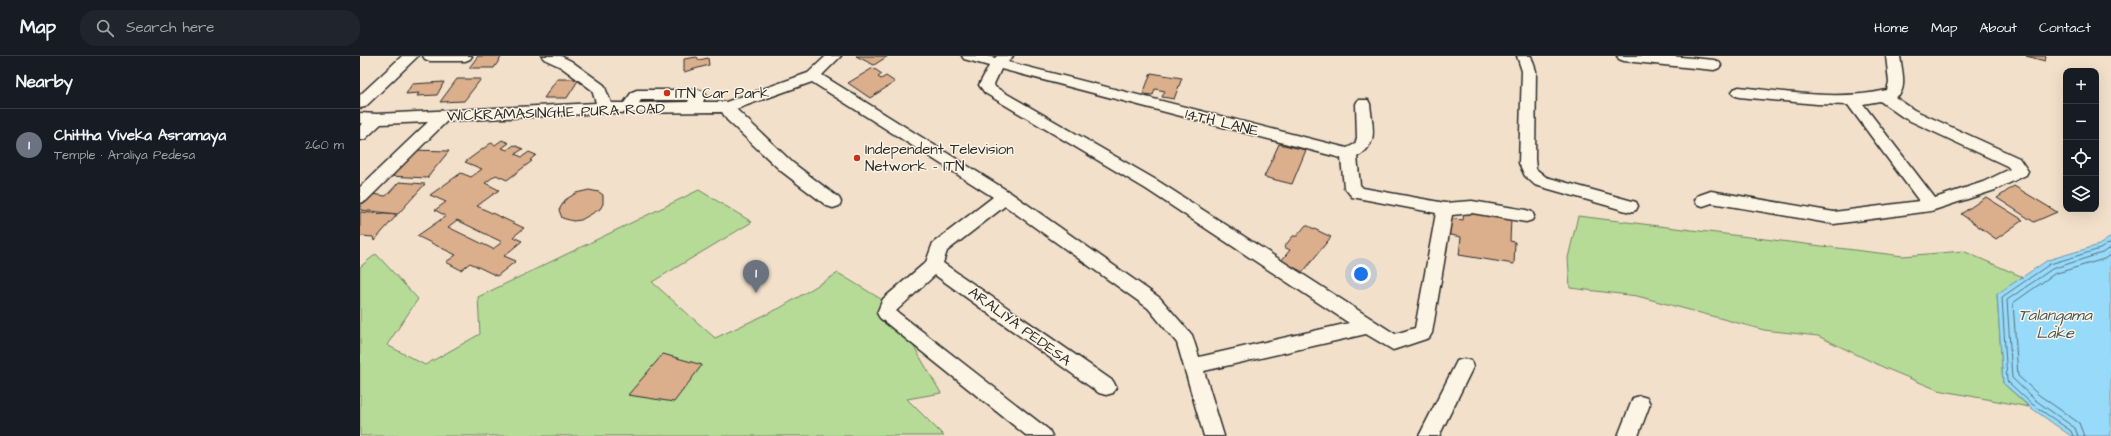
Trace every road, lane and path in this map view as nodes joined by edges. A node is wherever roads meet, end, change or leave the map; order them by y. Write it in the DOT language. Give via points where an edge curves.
graph roads {
  1 [pos="411,56"];
  2 [pos="430,56"];
  3 [pos="465,56"];
  4 [pos="549,56"];
  5 [pos="834,56"];
  6 [pos="969,56"];
  7 [pos="1624,56"];
  8 [pos="1893,56"];
  9 [pos="1001,60"];
  10 [pos="1527,63"];
  11 [pos="1714,65"];
  12 [pos="813,76"];
  13 [pos="1739,92"];
  14 [pos="1883,96"];
  15 [pos="1853,101"];
  16 [pos="360,103"];
  17 [pos="1363,104"];
  18 [pos="727,107"];
  19 [pos="605,108"];
  20 [pos="443,116"];
  21 [pos="360,118"];
  22 [pos="377,119"];
  23 [pos="360,135"];
  24 [pos="1349,154"];
  25 [pos="360,196"];
  26 [pos="1005,197"];
  27 [pos="1703,200"];
  28 [pos="833,202"];
  29 [pos="1931,205"];
  30 [pos="1630,206"];
  31 [pos="1445,209"];
  32 [pos="1526,216"];
  33 [pos="934,265"];
  34 [pos="1369,326"];
  35 [pos="1193,366"];
  36 [pos="1464,367"];
  37 [pos="1106,387"];
  38 [pos="1640,404"];
  39 [pos="1042,436"];
  40 [pos="1214,436"];
  41 [pos="1429,436"];
  42 [pos="1628,436"];
  1 -- 16 [label="street"];
  2 -- 3 [label="street"];
  4 -- 19 [label="street" via="566,64 599,88"];
  5 -- 12 [label="street, WICKRAMASINGHE PURA ROAD"];
  6 -- 9 [label="street, 14TH LANE"];
  7 -- 11 [label="street"];
  8 -- 14 [label="street" via="1896,82 1893,93"];
  9 -- 24 [label="street, 14TH LANE"];
  9 -- 34 [label="street" via="986,85 990,90 1152,185"];
  10 -- 30 [label="street" via="1527,168 1531,176"];
  12 -- 18 [label="street, WICKRAMASINGHE PURA ROAD"];
  12 -- 26 [label="street"];
  13 -- 15 [label="street"];
  14 -- 15 [label="street"];
  14 -- 29 [label="street" via="1909,114 2013,162 2020,171 1989,186"];
  15 -- 29 [label="street"];
  17 -- 24 [label="street" via="1365,138 1362,147"];
  18 -- 19 [label="street, WICKRAMASINGHE PURA ROAD"];
  18 -- 28 [label="street" via="732,116 787,167"];
  19 -- 20 [label="street, WICKRAMASINGHE PURA ROAD"];
  20 -- 22 [label="street, WICKRAMASINGHE PURA ROAD"];
  20 -- 25 [label="street"];
  21 -- 22 [label="street, WICKRAMASINGHE PURA ROAD"];
  22 -- 23 [label="street"];
  24 -- 31 [label="street" via="1352,187 1358,193"];
  26 -- 33 [label="street" via="939,248"];
  26 -- 35 [label="street" via="1154,303 1185,340"];
  27 -- 29 [label="street" via="1711,197 1834,218"];
  31 -- 32 [label="street" via="1472,207"];
  31 -- 34 [label="street" via="1423,333 1393,342"];
  33 -- 37 [label="street, ARALIYA PEDESA"];
  33 -- 39 [label="street" via="889,304 886,313"];
  34 -- 35 [label="street"];
  35 -- 40 [label="street"];
  36 -- 41 [label="street"];
  38 -- 42 [label="street"];
}
